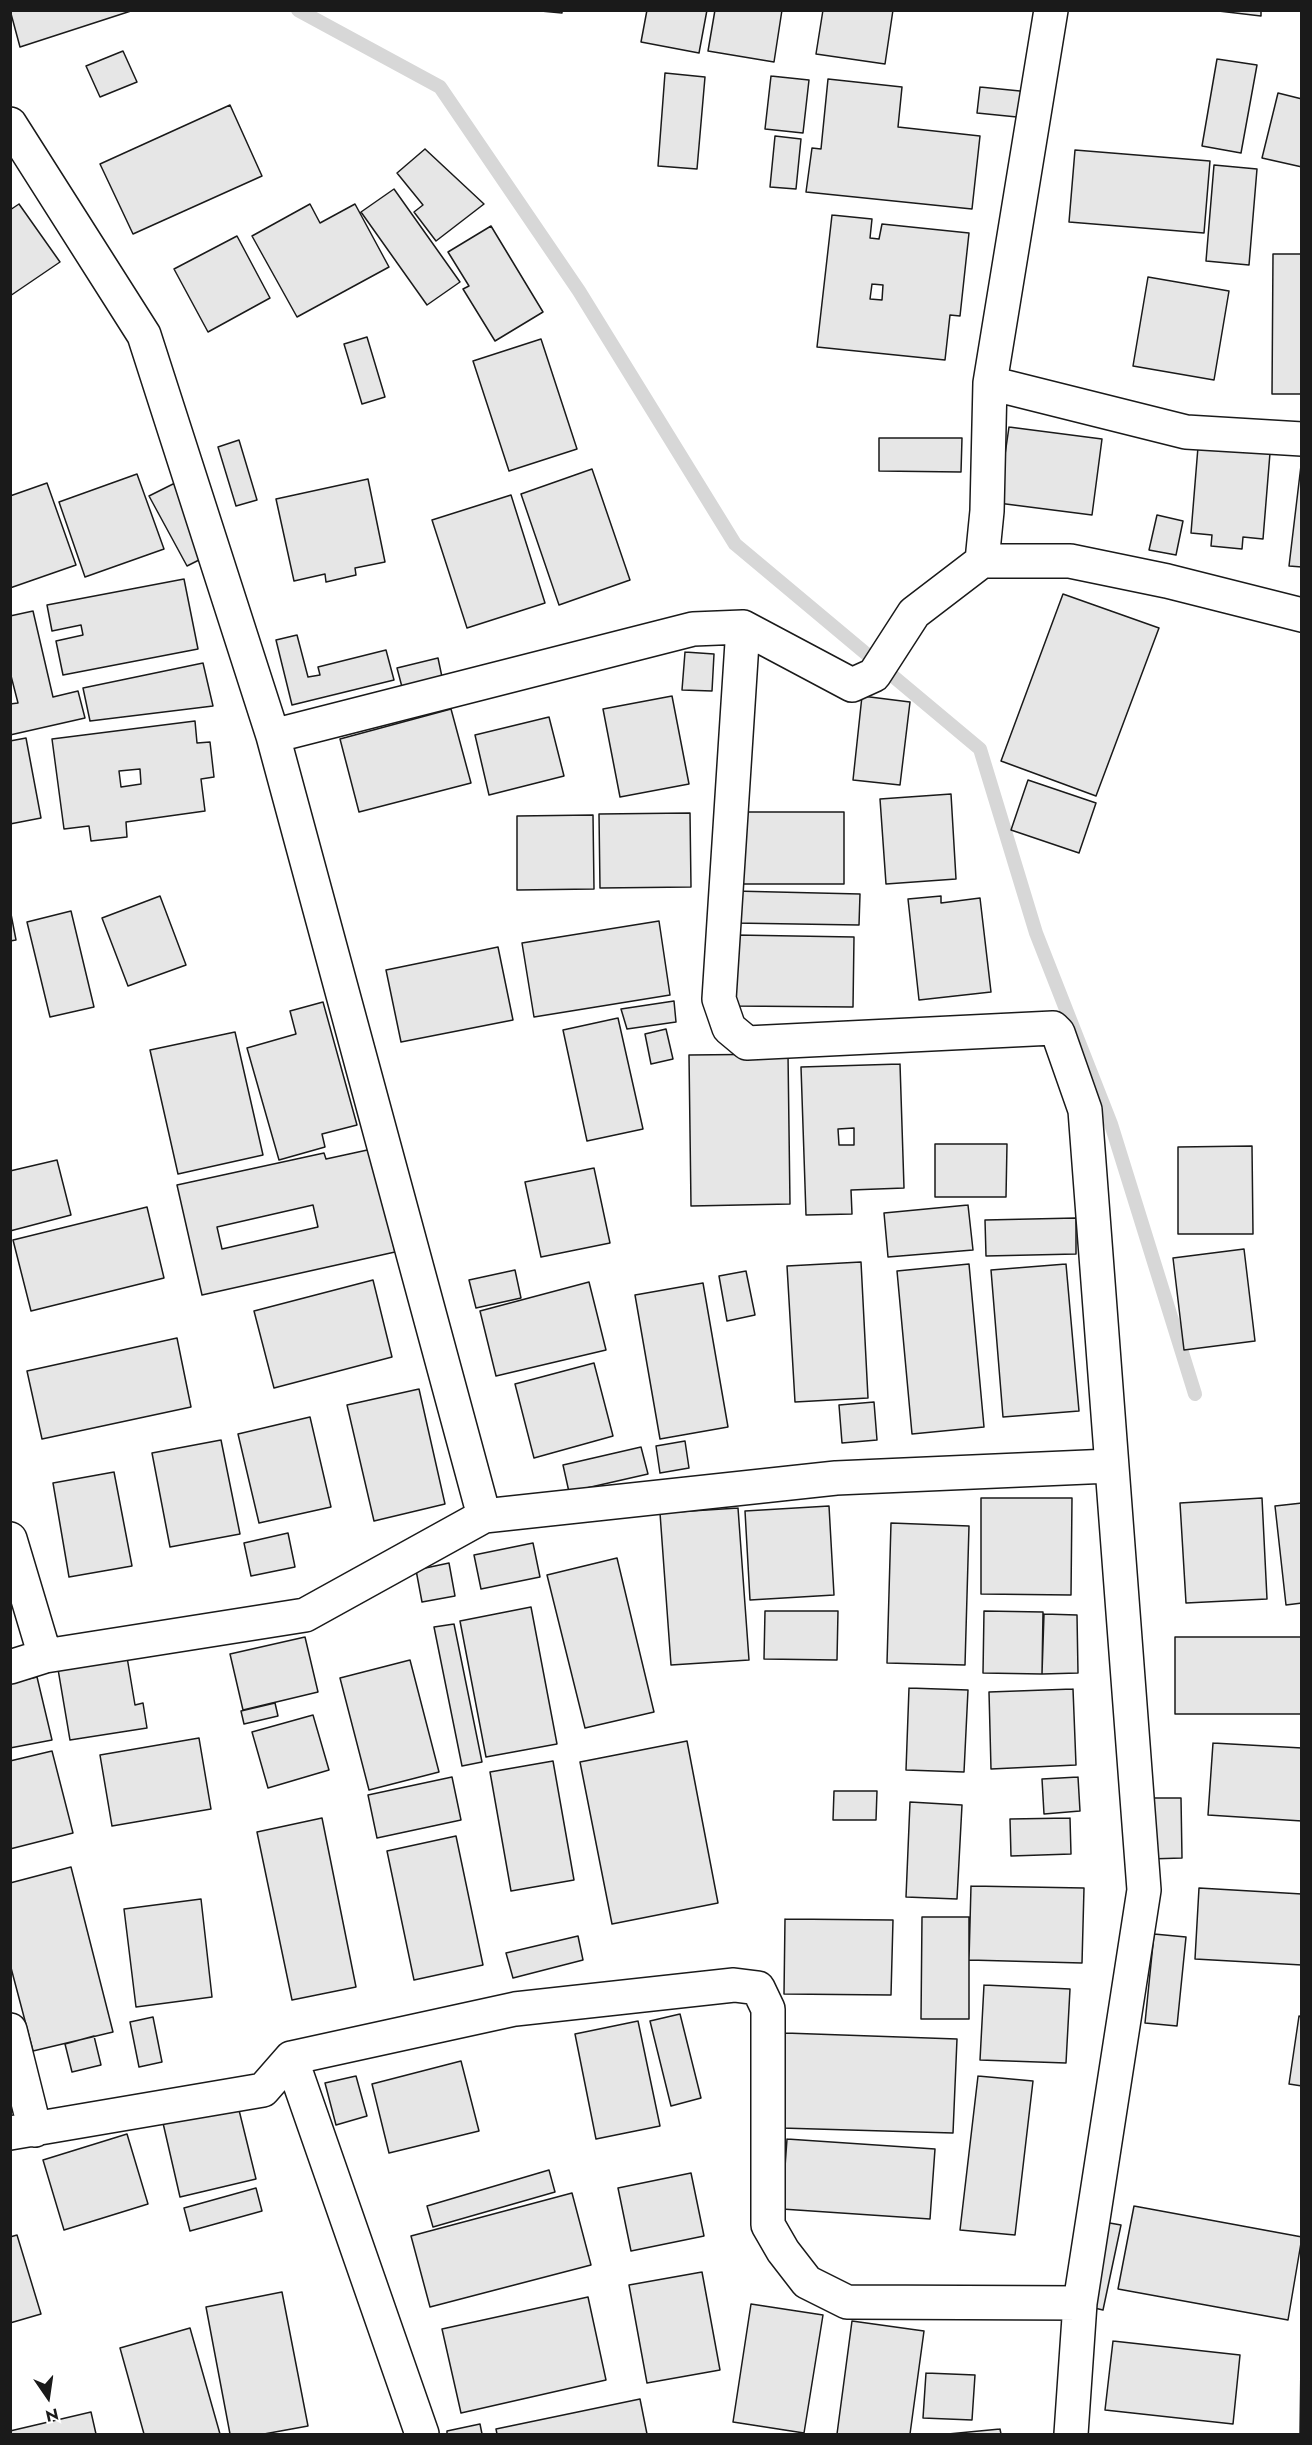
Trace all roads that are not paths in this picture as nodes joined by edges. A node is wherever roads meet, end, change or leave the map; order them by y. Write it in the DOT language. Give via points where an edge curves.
graph roads {
  1 [pos="1051,10"];
  2 [pos="10,124"];
  3 [pos="990,383"];
  4 [pos="1302,439"];
  5 [pos="982,561"];
  6 [pos="1302,615"];
  7 [pos="743,627"];
  8 [pos="273,736"];
  9 [pos="1110,1466"];
  10 [pos="484,1516"];
  11 [pos="10,1539"];
  12 [pos="45,1656"];
  13 [pos="10,1667"];
  14 [pos="10,2030"];
  15 [pos="291,2058"];
  16 [pos="22,2131"];
  17 [pos="1080,2303"];
  18 [pos="422,2434"];
  19 [pos="1071,2434"];
  1 -- 3 [label="street"];
  2 -- 8 [label="street" via="144,335"];
  3 -- 4 [label="street" via="1186,432"];
  3 -- 5 [label="street"];
  5 -- 6 [label="street" via="1070,561"];
  5 -- 7 [label="street" via="914,613 874,675 852,685"];
  7 -- 8 [label="street" via="693,629"];
  7 -- 9 [label="street" via="719,999 729,1028 747,1042 1053,1028 1085,1110"];
  8 -- 10 [label="street"];
  9 -- 10 [label="street" via="837,1478"];
  9 -- 17 [label="street" via="1144,1890"];
  10 -- 12 [label="street" via="306,1615"];
  11 -- 12 [label="street"];
  12 -- 13 [label="street"];
  14 -- 16 [label="street"];
  15 -- 16 [label="street" via="263,2090"];
  15 -- 17 [label="street" via="515,2009 734,1985 758,1988 768,2010 768,2225 807,2282 847,2302"];
  15 -- 18 [label="street"];
  17 -- 19 [label="street"];
}
